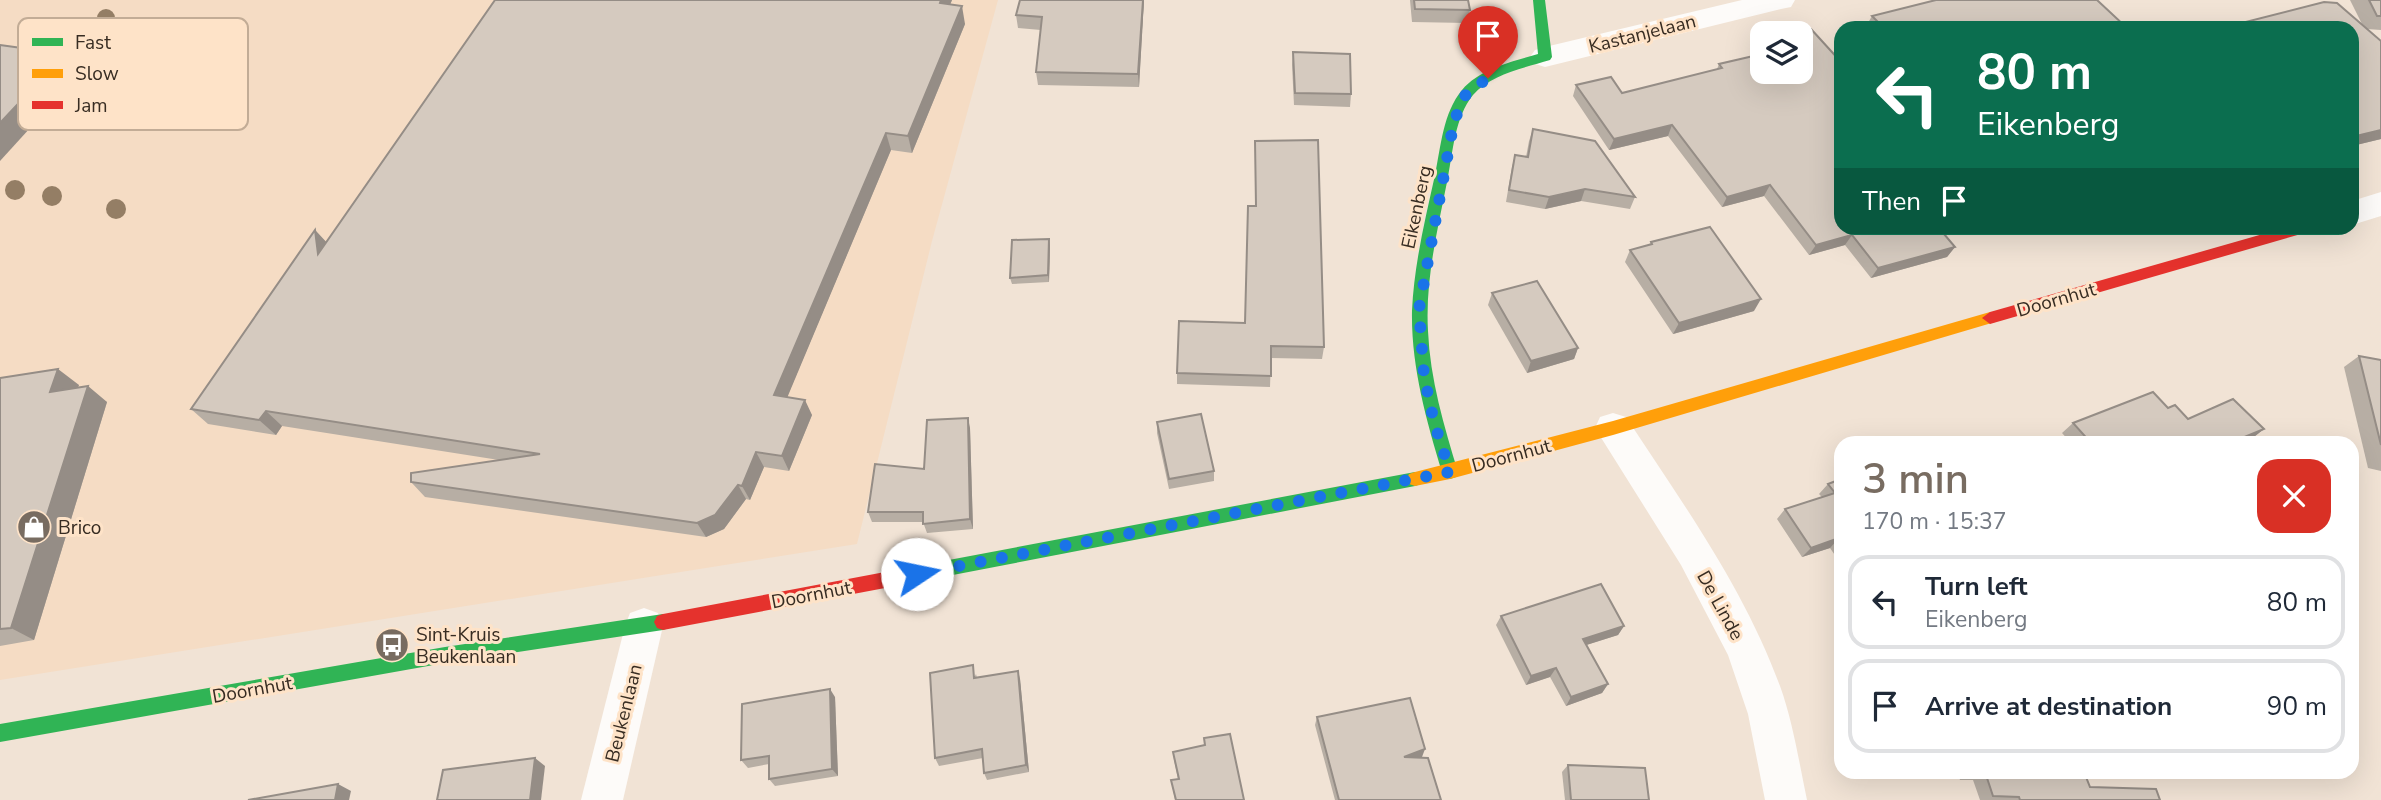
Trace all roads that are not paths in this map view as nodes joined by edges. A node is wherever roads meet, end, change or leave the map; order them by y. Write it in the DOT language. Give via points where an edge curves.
graph roads {
  1 [pos="1539,0"];
  2 [pos="1781,0"];
  3 [pos="1545,57"];
  4 [pos="2381,204"];
  5 [pos="2359,211"];
  6 [pos="2277,235"];
  7 [pos="1613,428"];
  8 [pos="1450,472"];
  9 [pos="644,626"];
  10 [pos="0,733"];
  11 [pos="602,800"];
  12 [pos="1786,800"];
  1 -- 3 [label="street"];
  2 -- 3 [label="street, Kastanjelaan"];
  3 -- 8 [label="street, Eikenberg" via="1488,78 1466,94 1454,121 1419,309 1424,376"];
  4 -- 5 [label="street"];
  6 -- 7 [label="street, Doornhut"];
  7 -- 8 [label="street, Doornhut"];
  7 -- 12 [label="street, De Linde" via="1693,554 1747,653 1761,688"];
  8 -- 9 [label="street, Doornhut"];
  9 -- 10 [label="street, Doornhut" via="446,655"];
  9 -- 11 [label="street, Beukenlaan"];
}
